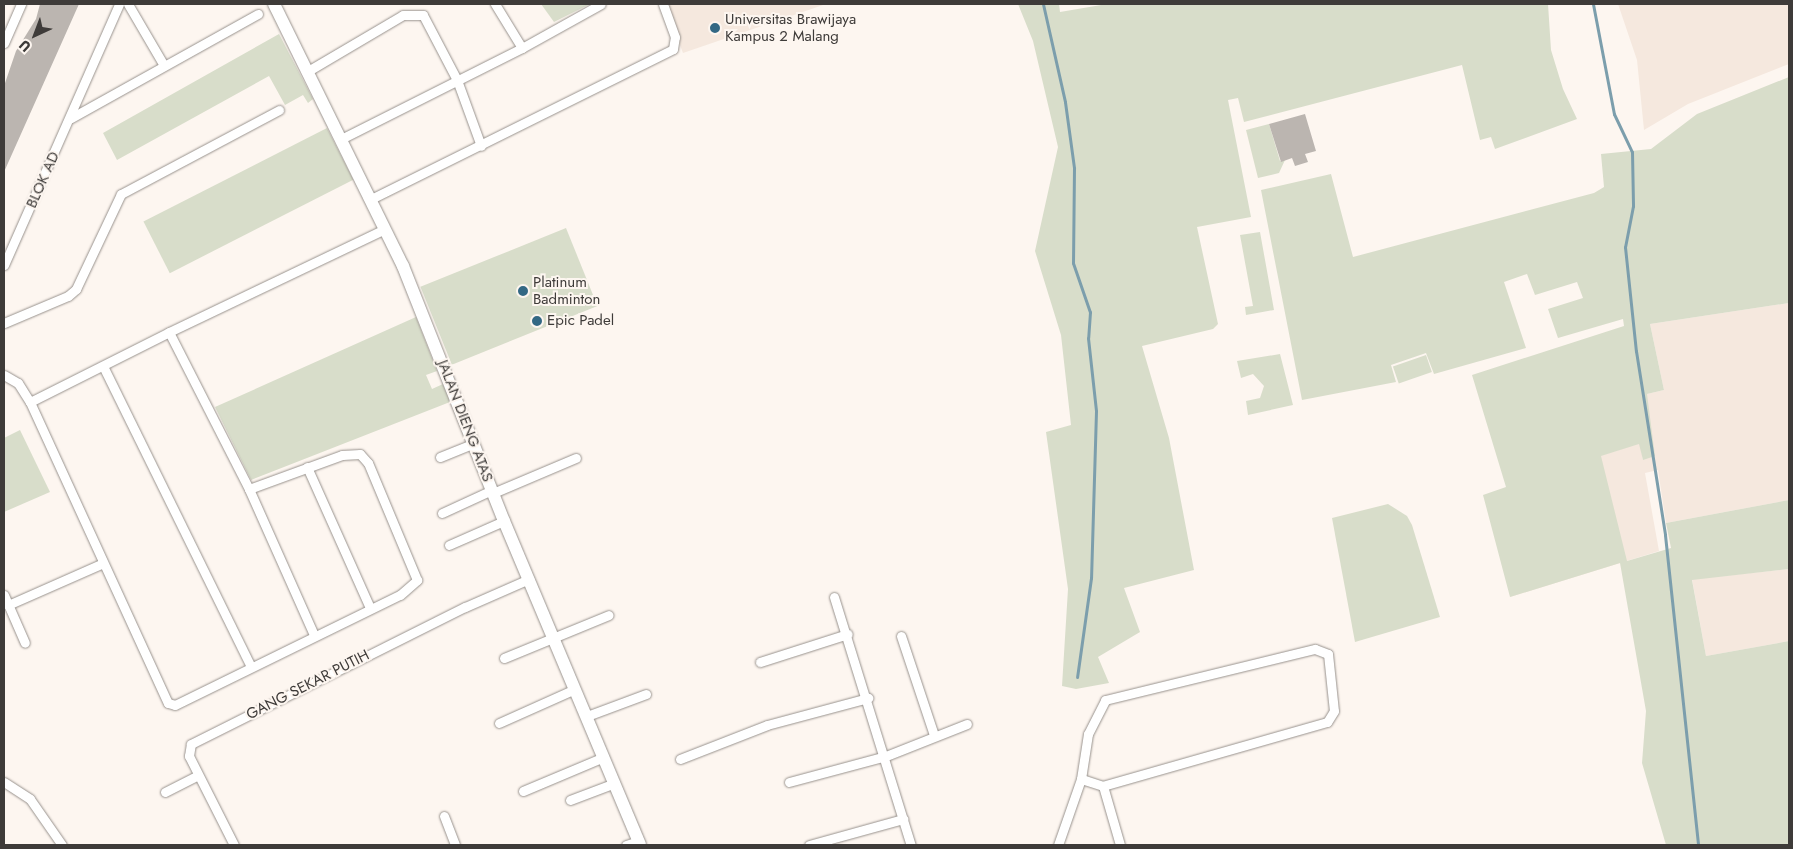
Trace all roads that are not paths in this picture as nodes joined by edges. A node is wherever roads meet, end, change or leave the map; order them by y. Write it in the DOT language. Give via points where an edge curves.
graph roads {
  1 [pos="20,4"];
  2 [pos="119,4"];
  3 [pos="128,4"];
  4 [pos="274,4"];
  5 [pos="496,4"];
  6 [pos="601,4"];
  7 [pos="663,4"];
  8 [pos="258,14"];
  9 [pos="4,43"];
  10 [pos="522,48"];
  11 [pos="163,64"];
  12 [pos="308,71"];
  13 [pos="457,80"];
  14 [pos="279,110"];
  15 [pos="71,118"];
  16 [pos="341,140"];
  17 [pos="481,146"];
  18 [pos="371,199"];
  19 [pos="385,229"];
  20 [pos="4,265"];
  21 [pos="4,323"];
  22 [pos="169,332"];
  23 [pos="103,366"];
  24 [pos="4,375"];
  25 [pos="30,402"];
  26 [pos="473,444"];
  27 [pos="440,458"];
  28 [pos="576,458"];
  29 [pos="308,468"];
  30 [pos="248,489"];
  31 [pos="492,492"];
  32 [pos="442,513"];
  33 [pos="504,522"];
  34 [pos="449,545"];
  35 [pos="101,564"];
  36 [pos="529,579"];
  37 [pos="4,595"];
  38 [pos="834,597"];
  39 [pos="8,605"];
  40 [pos="370,608"];
  41 [pos="609,615"];
  42 [pos="848,634"];
  43 [pos="314,636"];
  44 [pos="901,636"];
  45 [pos="554,639"];
  46 [pos="24,642"];
  47 [pos="504,658"];
  48 [pos="760,662"];
  49 [pos="251,667"];
  50 [pos="575,689"];
  51 [pos="646,694"];
  52 [pos="868,698"];
  53 [pos="587,716"];
  54 [pos="499,723"];
  55 [pos="967,724"];
  56 [pos="934,735"];
  57 [pos="886,756"];
  58 [pos="604,757"];
  59 [pos="680,759"];
  60 [pos="198,775"];
  61 [pos="1081,779"];
  62 [pos="4,782"];
  63 [pos="789,782"];
  64 [pos="615,783"];
  65 [pos="1103,786"];
  66 [pos="523,791"];
  67 [pos="165,792"];
  68 [pos="570,800"];
  69 [pos="444,816"];
  70 [pos="903,819"];
  71 [pos="639,843"];
  72 [pos="62,845"];
  73 [pos="234,845"];
  74 [pos="455,845"];
  75 [pos="626,845"];
  76 [pos="809,845"];
  77 [pos="911,845"];
  78 [pos="1058,845"];
  79 [pos="1120,845"];
  1 -- 9 [label="street"];
  2 -- 15 [label="street, BLOK AD"];
  3 -- 11 [label="street"];
  4 -- 12 [label="street, JALAN DIENG ATAS"];
  5 -- 10 [label="street"];
  6 -- 10 [label="street"];
  7 -- 17 [label="street" via="675,37 673,49"];
  8 -- 11 [label="street"];
  10 -- 13 [label="street"];
  11 -- 15 [label="street"];
  12 -- 13 [label="street" via="403,15 416,13 428,19"];
  12 -- 16 [label="street, JALAN DIENG ATAS"];
  13 -- 16 [label="street"];
  13 -- 17 [label="street"];
  14 -- 21 [label="street" via="121,194 76,289 68,296"];
  15 -- 20 [label="street, BLOK AD"];
  16 -- 18 [label="street, JALAN DIENG ATAS"];
  17 -- 18 [label="street"];
  18 -- 19 [label="street, JALAN DIENG ATAS"];
  19 -- 22 [label="street"];
  19 -- 26 [label="street, JALAN DIENG ATAS"];
  22 -- 23 [label="street"];
  22 -- 30 [label="street"];
  23 -- 25 [label="street"];
  23 -- 49 [label="street"];
  24 -- 25 [label="street" via="18,383"];
  25 -- 35 [label="street"];
  26 -- 27 [label="street"];
  26 -- 31 [label="street, JALAN DIENG ATAS"];
  28 -- 31 [label="street"];
  29 -- 30 [label="street"];
  29 -- 40 [label="street"];
  29 -- 40 [label="street" via="356,452 368,463 417,576 412,588"];
  30 -- 43 [label="street"];
  31 -- 32 [label="street"];
  31 -- 33 [label="street, JALAN DIENG ATAS"];
  33 -- 34 [label="street"];
  33 -- 36 [label="street, JALAN DIENG ATAS"];
  35 -- 39 [label="street"];
  35 -- 49 [label="street" via="168,703 175,705"];
  36 -- 45 [label="street, JALAN DIENG ATAS"];
  36 -- 60 [label="street, GANG SEKAR PUTIH" via="465,606 193,742 188,751"];
  37 -- 39 [label="street"];
  38 -- 42 [label="street"];
  39 -- 46 [label="street"];
  40 -- 43 [label="street"];
  41 -- 45 [label="street"];
  42 -- 48 [label="street"];
  42 -- 52 [label="street"];
  43 -- 49 [label="street"];
  44 -- 56 [label="street"];
  45 -- 47 [label="street"];
  45 -- 50 [label="street, JALAN DIENG ATAS"];
  50 -- 53 [label="street, JALAN DIENG ATAS"];
  50 -- 54 [label="street"];
  51 -- 53 [label="street"];
  52 -- 57 [label="street"];
  52 -- 59 [label="street" via="767,724"];
  53 -- 58 [label="street, JALAN DIENG ATAS"];
  55 -- 56 [label="street"];
  56 -- 57 [label="street"];
  57 -- 63 [label="street"];
  57 -- 70 [label="street"];
  58 -- 64 [label="street, JALAN DIENG ATAS"];
  58 -- 66 [label="street"];
  60 -- 67 [label="street"];
  60 -- 73 [label="street, GANG SEKAR PUTIH"];
  61 -- 65 [label="street"];
  61 -- 65 [label="street" via="1094,715 1112,695 1315,649 1328,654 1334,711 1330,720"];
  61 -- 78 [label="street"];
  62 -- 72 [label="street" via="40,811"];
  64 -- 68 [label="street"];
  64 -- 71 [label="street, JALAN DIENG ATAS"];
  65 -- 79 [label="street"];
  69 -- 74 [label="street"];
  70 -- 76 [label="street"];
  70 -- 77 [label="street"];
  71 -- 75 [label="street"];
}
